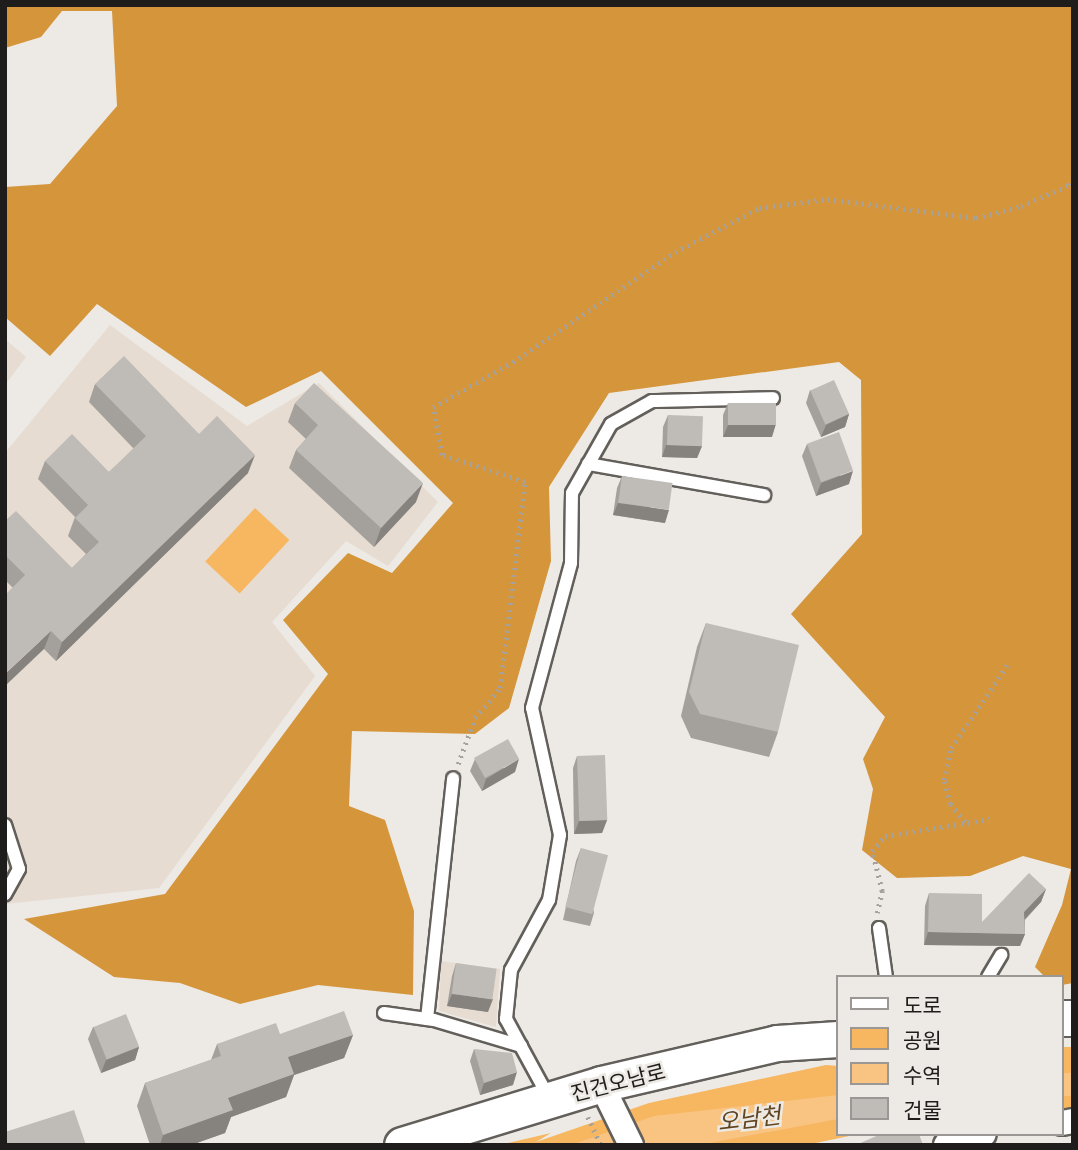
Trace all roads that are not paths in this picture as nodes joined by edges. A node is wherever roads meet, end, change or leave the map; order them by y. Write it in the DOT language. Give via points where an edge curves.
graph roads {
  1 [pos="773,398"];
  2 [pos="588,464"];
  3 [pos="764,495"];
  4 [pos="453,778"];
  5 [pos="5,825"];
  6 [pos="5,894"];
  7 [pos="879,928"];
  8 [pos="1000,956"];
  9 [pos="886,975"];
  10 [pos="989,975"];
  11 [pos="384,1013"];
  12 [pos="427,1019"];
  13 [pos="836,1039"];
  14 [pos="521,1046"];
  15 [pos="608,1097"];
  16 [pos="550,1100"];
  17 [pos="970,1136"];
  18 [pos="402,1145"];
  19 [pos="631,1145"];
  20 [pos="946,1145"];
  1 -- 2 [label="lane" via="652,401 611,424"];
  2 -- 3 [label="lane"];
  2 -- 14 [label="lane" via="572,493 571,563 532,708 560,835 549,900 511,970 506,1019"];
  4 -- 12 [label="lane"];
  5 -- 6 [label="lane" via="19,869"];
  7 -- 9 [label="lane"];
  8 -- 10 [label="lane"];
  11 -- 12 [label="lane"];
  12 -- 14 [label="lane"];
  13 -- 15 [label="main road, 진건오남로" via="777,1043"];
  14 -- 16 [label="lane"];
  15 -- 16 [label="main road, 진건오남로"];
  15 -- 19 [label="street"];
  16 -- 18 [label="main road, 진건오남로"];
  17 -- 20 [label="street" via="950,1139"];
}
